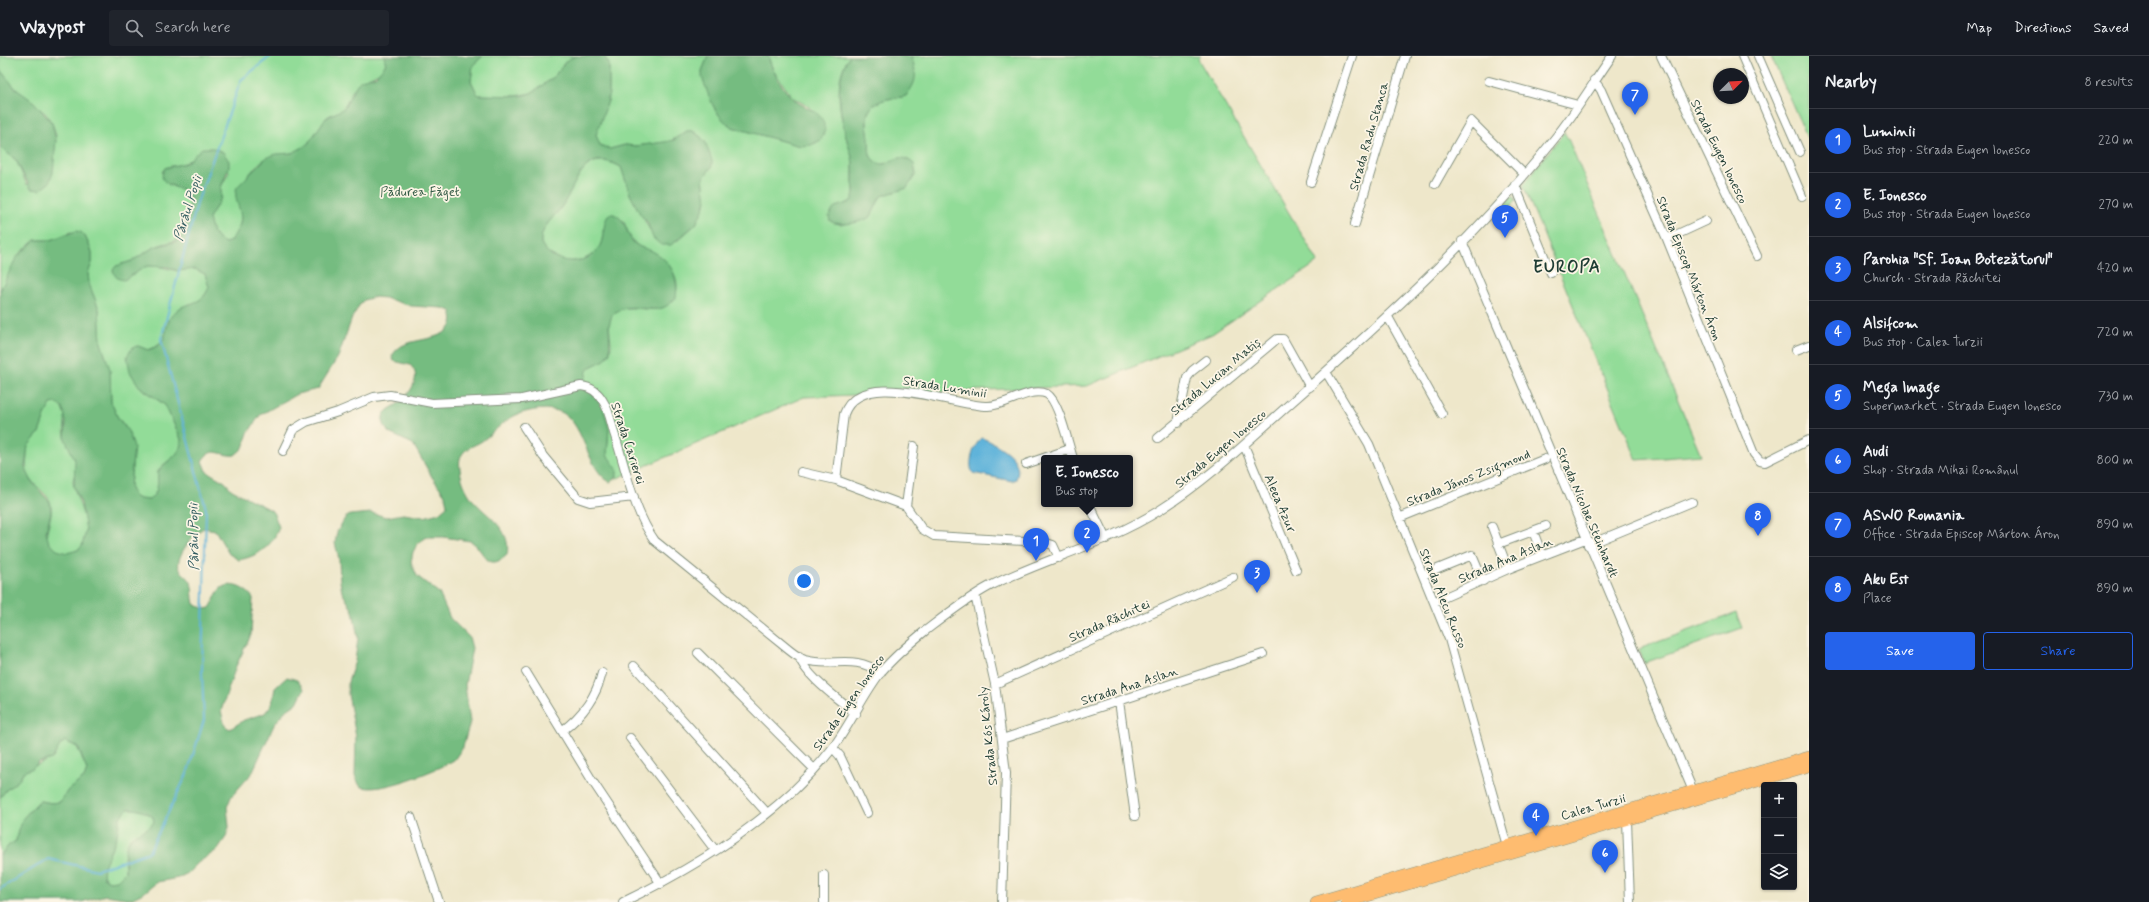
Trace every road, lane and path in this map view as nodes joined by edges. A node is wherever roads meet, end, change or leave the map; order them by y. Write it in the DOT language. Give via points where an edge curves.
graph roads {
  1 [pos="1352,56"];
  2 [pos="1405,56"];
  3 [pos="1612,56"];
  4 [pos="1661,56"];
  5 [pos="1742,56"];
  6 [pos="1758,56"];
  7 [pos="1594,80"];
  8 [pos="1489,82"];
  9 [pos="1578,105"];
  10 [pos="1800,152"];
  11 [pos="1524,174"];
  12 [pos="1311,182"];
  13 [pos="1435,184"];
  14 [pos="1514,185"];
  15 [pos="1802,196"];
  16 [pos="1706,221"];
  17 [pos="1355,224"];
  18 [pos="1666,239"];
  19 [pos="1462,241"];
  20 [pos="1757,256"];
  21 [pos="1551,273"];
  22 [pos="1388,317"];
  23 [pos="1809,345"];
  24 [pos="1796,350"];
  25 [pos="1206,360"];
  26 [pos="1326,372"];
  27 [pos="1310,387"];
  28 [pos="1442,414"];
  29 [pos="1178,423"];
  30 [pos="524,427"];
  31 [pos="1158,438"];
  32 [pos="1806,442"];
  33 [pos="1244,445"];
  34 [pos="914,446"];
  35 [pos="1070,449"];
  36 [pos="283,451"];
  37 [pos="1052,455"];
  38 [pos="1072,455"];
  39 [pos="1041,459"];
  40 [pos="1545,459"];
  41 [pos="1026,464"];
  42 [pos="802,472"];
  43 [pos="836,480"];
  44 [pos="634,497"];
  45 [pos="1692,502"];
  46 [pos="906,506"];
  47 [pos="1090,507"];
  48 [pos="1399,518"];
  49 [pos="1546,526"];
  50 [pos="1492,527"];
  51 [pos="1533,531"];
  52 [pos="1106,539"];
  53 [pos="1587,542"];
  54 [pos="1498,544"];
  55 [pos="1542,555"];
  56 [pos="1059,558"];
  57 [pos="1508,569"];
  58 [pos="1296,570"];
  59 [pos="1423,575"];
  60 [pos="1233,577"];
  61 [pos="1482,581"];
  62 [pos="975,595"];
  63 [pos="1434,602"];
  64 [pos="698,653"];
  65 [pos="1263,654"];
  66 [pos="799,656"];
  67 [pos="634,666"];
  68 [pos="526,672"];
  69 [pos="602,673"];
  70 [pos="881,673"];
  71 [pos="995,684"];
  72 [pos="1120,702"];
  73 [pos="856,714"];
  74 [pos="562,731"];
  75 [pos="630,738"];
  76 [pos="1002,739"];
  77 [pos="833,748"];
  78 [pos="1809,757"];
  79 [pos="1809,766"];
  80 [pos="814,770"];
  81 [pos="663,774"];
  82 [pos="1693,791"];
  83 [pos="766,813"];
  84 [pos="867,813"];
  85 [pos="1136,816"];
  86 [pos="411,817"];
  87 [pos="1627,820"];
  88 [pos="1507,846"];
  89 [pos="714,848"];
  90 [pos="824,875"];
  91 [pos="661,884"];
  92 [pos="439,902"];
  93 [pos="623,902"];
  94 [pos="824,902"];
  95 [pos="1002,902"];
  96 [pos="1316,902"];
  97 [pos="1347,902"];
  98 [pos="1630,902"];
  1 -- 12 [label="street"];
  2 -- 17 [label="street, Strada Radu Stanca"];
  3 -- 7 [label="street, Strada Eugen Ionesco"];
  4 -- 20 [label="street, Strada Eugen Ionesco"];
  5 -- 15 [label="street"];
  6 -- 10 [label="street"];
  7 -- 9 [label="street, Strada Eugen Ionesco"];
  7 -- 18 [label="street, Strada Episcop Márton Áron" via="1601,90"];
  8 -- 9 [label="street"];
  9 -- 11 [label="street, Strada Eugen Ionesco" via="1557,136"];
  11 -- 13 [label="street" via="1471,120"];
  11 -- 14 [label="street, Strada Eugen Ionesco"];
  14 -- 19 [label="street, Strada Eugen Ionesco"];
  14 -- 21 [label="street"];
  16 -- 18 [label="street"];
  18 -- 32 [label="street, Strada Episcop Márton Áron" via="1754,454 1760,461 1765,462"];
  19 -- 22 [label="street, Strada Eugen Ionesco"];
  19 -- 53 [label="street, Strada Nicolae Steinhardt"];
  22 -- 26 [label="street, Strada Eugen Ionesco"];
  22 -- 28 [label="street"];
  23 -- 24 [label="street"];
  25 -- 29 [label="street" via="1187,378"];
  26 -- 27 [label="street, Strada Eugen Ionesco"];
  26 -- 48 [label="street, Strada Alecu Russo" via="1369,444"];
  27 -- 29 [label="street, Strada Lucian Matiș" via="1280,338"];
  27 -- 33 [label="street, Strada Eugen Ionesco"];
  29 -- 31 [label="street, Strada Lucian Matiș"];
  30 -- 44 [label="street" via="547,461 578,498 590,502"];
  33 -- 52 [label="street, Strada Eugen Ionesco" via="1193,488 1159,511"];
  33 -- 58 [label="street, Aleea Azur"];
  34 -- 46 [label="street"];
  35 -- 37 [label="street"];
  35 -- 38 [label="street, Strada Luminii"];
  35 -- 43 [label="street, Strada Luminii" via="1056,404 1050,396 1042,392 988,406 881,389 861,394 846,411"];
  36 -- 44 [label="street, Strada Carierei" via="293,430 306,422 374,397 390,395 432,404 522,399 581,386 596,391 607,408"];
  39 -- 41 [label="street"];
  40 -- 48 [label="street, Strada János Zsigmond"];
  42 -- 43 [label="street"];
  43 -- 46 [label="street"];
  44 -- 66 [label="street, Strada Carierei" via="647,530 655,541"];
  45 -- 53 [label="street, Strada Ana Aslan"];
  46 -- 56 [label="street" via="922,529 934,536 1043,542 1053,546"];
  47 -- 52 [label="street"];
  48 -- 59 [label="street, Strada Alecu Russo"];
  49 -- 51 [label="street"];
  50 -- 54 [label="street"];
  51 -- 54 [label="street"];
  51 -- 55 [label="street"];
  52 -- 56 [label="street, Strada Eugen Ionesco"];
  53 -- 55 [label="street, Strada Ana Aslan"];
  53 -- 82 [label="street, Strada Nicolae Steinhardt"];
  54 -- 57 [label="street"];
  55 -- 57 [label="street, Strada Ana Aslan"];
  56 -- 62 [label="street, Strada Eugen Ionesco" via="1004,580"];
  57 -- 61 [label="street, Strada Ana Aslan"];
  59 -- 61 [label="street" via="1472,554"];
  59 -- 63 [label="street, Strada Alecu Russo"];
  60 -- 71 [label="street, Strada Răchitei"];
  61 -- 63 [label="street, Strada Ana Aslan"];
  62 -- 70 [label="street, Strada Eugen Ionesco" via="911,642"];
  62 -- 71 [label="street, Strada Kós Károly"];
  63 -- 88 [label="street, Strada Alecu Russo" via="1458,664"];
  64 -- 80 [label="street"];
  65 -- 72 [label="street, Strada Ana Aslan"];
  66 -- 70 [label="street, Strada Carierei" via="820,662 860,662"];
  66 -- 73 [label="street" via="801,664"];
  67 -- 83 [label="street"];
  68 -- 74 [label="street"];
  69 -- 74 [label="street" via="595,696 577,720"];
  70 -- 73 [label="street, Strada Eugen Ionesco"];
  71 -- 76 [label="street, Strada Kós Károly"];
  72 -- 76 [label="street, Strada Ana Aslan"];
  72 -- 85 [label="street"];
  73 -- 77 [label="street, Strada Eugen Ionesco"];
  74 -- 91 [label="street"];
  75 -- 89 [label="street"];
  76 -- 95 [label="street, Strada Kós Károly" via="1006,773"];
  77 -- 80 [label="street, Strada Eugen Ionesco"];
  77 -- 84 [label="street" via="840,756"];
  78 -- 82 [label="main road, Calea Turzii"];
  79 -- 87 [label="main road, Calea Turzii"];
  80 -- 83 [label="street, Strada Eugen Ionesco"];
  81 -- 89 [label="street"];
  82 -- 88 [label="main road, Calea Turzii"];
  83 -- 89 [label="street, Strada Eugen Ionesco"];
  86 -- 92 [label="street"];
  87 -- 97 [label="main road, Calea Turzii"];
  87 -- 98 [label="street"];
  88 -- 96 [label="main road, Calea Turzii"];
  89 -- 91 [label="street, Strada Eugen Ionesco"];
  90 -- 94 [label="street"];
  91 -- 93 [label="street, Strada Eugen Ionesco"];
}
